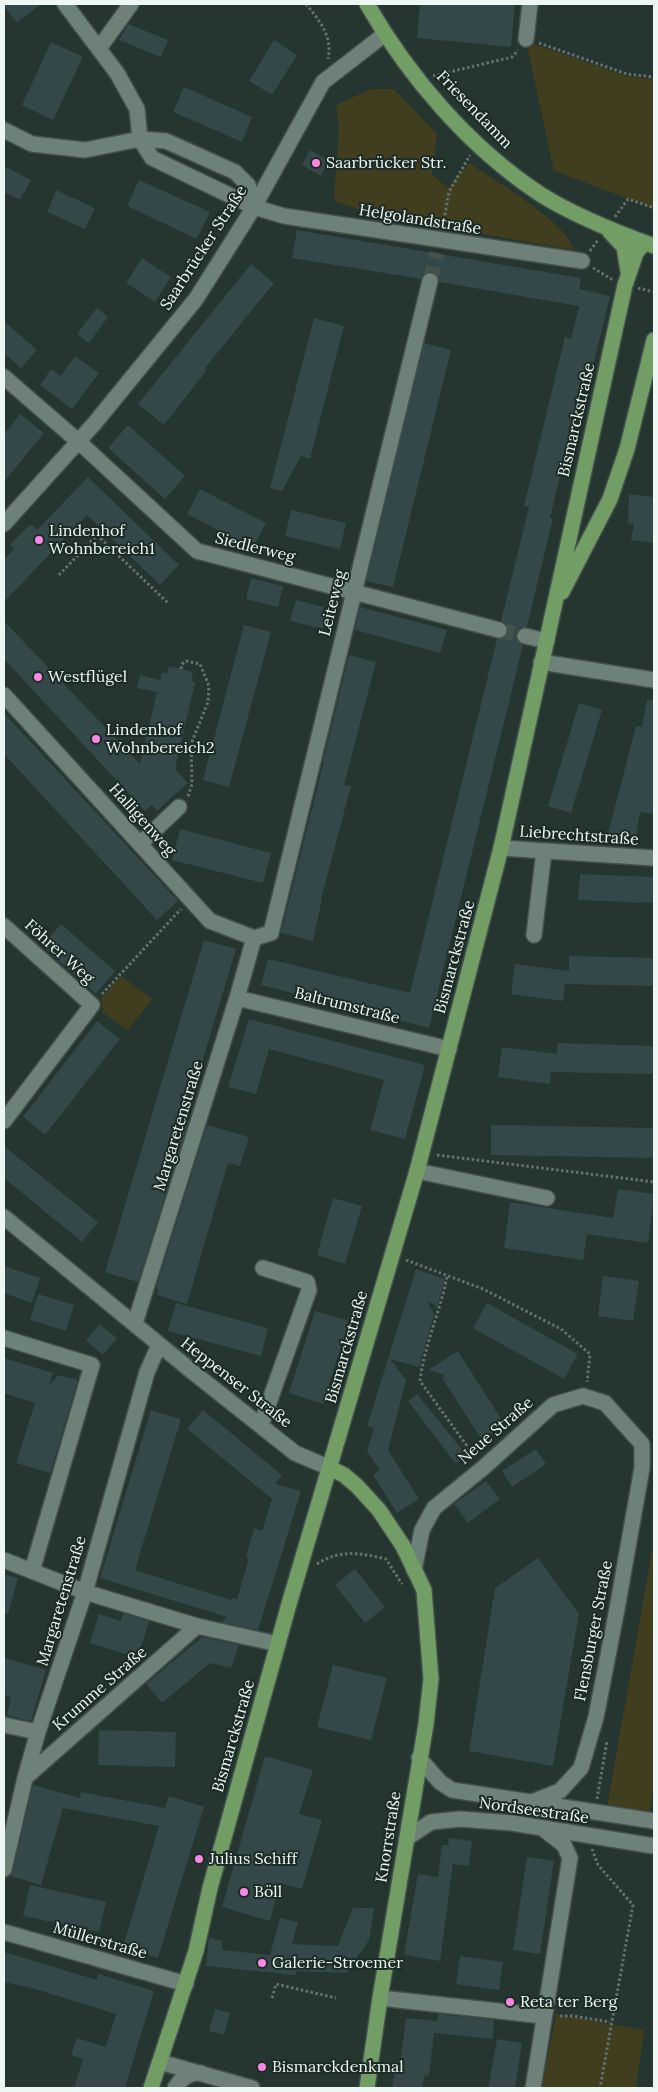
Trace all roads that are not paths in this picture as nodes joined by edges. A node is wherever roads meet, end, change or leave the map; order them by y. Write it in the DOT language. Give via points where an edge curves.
graph roads {
  1 [pos="65,4"];
  2 [pos="131,4"];
  3 [pos="367,4"];
  4 [pos="530,4"];
  5 [pos="385,34"];
  6 [pos="524,43"];
  7 [pos="100,47"];
  8 [pos="4,130"];
  9 [pos="140,139"];
  10 [pos="254,207"];
  11 [pos="607,228"];
  12 [pos="649,244"];
  13 [pos="582,261"];
  14 [pos="628,271"];
  15 [pos="430,281"];
  16 [pos="654,340"];
  17 [pos="4,377"];
  18 [pos="79,442"];
  19 [pos="4,524"];
  20 [pos="354,591"];
  21 [pos="553,609"];
  22 [pos="499,630"];
  23 [pos="525,636"];
  24 [pos="546,641"];
  25 [pos="541,662"];
  26 [pos="654,680"];
  27 [pos="4,695"];
  28 [pos="179,807"];
  29 [pos="140,844"];
  30 [pos="501,848"];
  31 [pos="544,851"];
  32 [pos="654,858"];
  33 [pos="4,926"];
  34 [pos="534,934"];
  35 [pos="254,938"];
  36 [pos="237,998"];
  37 [pos="449,1049"];
  38 [pos="4,1121"];
  39 [pos="417,1170"];
  40 [pos="547,1198"];
  41 [pos="4,1217"];
  42 [pos="263,1268"];
  43 [pos="135,1324"];
  44 [pos="4,1338"];
  45 [pos="159,1345"];
  46 [pos="261,1425"];
  47 [pos="638,1440"];
  48 [pos="330,1468"];
  49 [pos="4,1560"];
  50 [pos="414,1570"];
  51 [pos="32,1571"];
  52 [pos="424,1590"];
  53 [pos="85,1592"];
  54 [pos="197,1626"];
  55 [pos="278,1644"];
  56 [pos="4,1725"];
  57 [pos="38,1732"];
  58 [pos="419,1758"];
  59 [pos="25,1778"];
  60 [pos="532,1802"];
  61 [pos="634,1818"];
  62 [pos="652,1821"];
  63 [pos="542,1828"];
  64 [pos="407,1838"];
  65 [pos="631,1843"];
  66 [pos="650,1846"];
  67 [pos="4,1869"];
  68 [pos="4,1932"];
  69 [pos="186,1984"];
  70 [pos="380,1998"];
  71 [pos="544,2016"];
  72 [pos="160,2062"];
  73 [pos="202,2073"];
  74 [pos="151,2088"];
  75 [pos="175,2088"];
  76 [pos="252,2088"];
  77 [pos="367,2088"];
  78 [pos="533,2088"];
  1 -- 7 [label="street"];
  2 -- 7 [label="street"];
  3 -- 5 [label="main road, Friesendamm"];
  4 -- 6 [label="street"];
  5 -- 10 [label="street, Saarbrücker Straße" via="323,82"];
  5 -- 11 [label="main road, Friesendamm" via="439,104 487,154 541,194"];
  7 -- 9 [label="street" via="137,109"];
  8 -- 9 [label="street" via="32,144 85,150"];
  9 -- 10 [label="street, Helgolandstraße" via="152,158"];
  9 -- 10 [label="street" via="166,141 236,172 248,185"];
  10 -- 13 [label="street, Helgolandstraße" via="438,247"];
  10 -- 18 [label="street, Saarbrücker Straße" via="196,299"];
  11 -- 12 [label="main road, Friesendamm"];
  11 -- 14 [label="main road, Friesendamm" via="624,247"];
  12 -- 14 [label="main road, Bismarckstraße" via="636,253"];
  14 -- 21 [label="main road, Bismarckstraße"];
  15 -- 20 [label="street, Leiteweg"];
  16 -- 21 [label="main road, Bismarckstraße" via="627,449 610,499"];
  17 -- 18 [label="street, Siedlerweg"];
  18 -- 19 [label="street, Saarbrücker Straße"];
  18 -- 20 [label="street, Siedlerweg" via="197,551"];
  20 -- 22 [label="street, Siedlerweg"];
  20 -- 35 [label="street, Leiteweg" via="271,933"];
  21 -- 24 [label="main road, Bismarckstraße"];
  23 -- 24 [label="street"];
  24 -- 25 [label="main road, Bismarckstraße"];
  25 -- 26 [label="street"];
  25 -- 30 [label="main road, Bismarckstraße"];
  27 -- 29 [label="street, Halligenweg"];
  28 -- 29 [label="street"];
  29 -- 35 [label="street, Halligenweg" via="210,921"];
  30 -- 31 [label="street, Liebrechtstraße"];
  30 -- 37 [label="main road, Bismarckstraße"];
  31 -- 32 [label="street, Liebrechtstraße"];
  31 -- 34 [label="street"];
  33 -- 38 [label="street, Föhrer Weg" via="92,1005"];
  35 -- 36 [label="street, Margaretenstraße"];
  36 -- 37 [label="street, Baltrumstraße"];
  36 -- 43 [label="street, Margaretenstraße"];
  37 -- 39 [label="main road, Bismarckstraße"];
  39 -- 40 [label="street"];
  39 -- 48 [label="main road, Bismarckstraße"];
  41 -- 43 [label="street, Heppenser Straße"];
  42 -- 46 [label="street" via="307,1282 309,1290"];
  43 -- 45 [label="street, Heppenser Straße"];
  44 -- 51 [label="street" via="92,1365"];
  45 -- 46 [label="street, Heppenser Straße"];
  45 -- 53 [label="street, Margaretenstraße" via="147,1372"];
  46 -- 48 [label="street, Heppenser Straße" via="295,1453"];
  47 -- 50 [label="street, Neue Straße" via="605,1403 583,1396 553,1405 434,1508 422,1530"];
  47 -- 60 [label="street, Flensburger Straße" via="642,1444 642,1468 597,1708 581,1768 560,1791"];
  48 -- 50 [label="main road, Heppenser Straße" via="357,1486 378,1510 403,1546"];
  48 -- 55 [label="main road, Bismarckstraße"];
  49 -- 51 [label="street"];
  50 -- 52 [label="main road, Heppenser Straße"];
  51 -- 53 [label="street"];
  52 -- 58 [label="main road, Knorrstraße" via="431,1679"];
  53 -- 54 [label="street"];
  53 -- 57 [label="street, Margaretenstraße"];
  54 -- 55 [label="street"];
  54 -- 59 [label="street, Krumme Straße"];
  55 -- 69 [label="main road, Bismarckstraße"];
  56 -- 57 [label="street"];
  57 -- 59 [label="street, Margaretenstraße"];
  58 -- 60 [label="street, Nordseestraße" via="440,1782 452,1790"];
  58 -- 64 [label="main road, Knorrstraße"];
  59 -- 67 [label="street, Margaretenstraße"];
  60 -- 61 [label="street, Nordseestraße"];
  61 -- 62 [label="street, Nordseestraße"];
  61 -- 65 [label="street"];
  63 -- 64 [label="street, Nordseestraße" via="512,1822 460,1819 431,1822"];
  63 -- 65 [label="street, Nordseestraße"];
  63 -- 71 [label="street" via="564,1845 570,1858"];
  64 -- 70 [label="main road, Knorrstraße"];
  65 -- 66 [label="street, Nordseestraße"];
  68 -- 69 [label="street, Müllerstraße"];
  69 -- 72 [label="main road, Bismarckstraße"];
  70 -- 71 [label="street"];
  70 -- 77 [label="main road, Knorrstraße"];
  71 -- 78 [label="street"];
  72 -- 73 [label="street"];
  72 -- 74 [label="main road, Bismarckstraße"];
  73 -- 75 [label="street" via="189,2074"];
  73 -- 76 [label="street"];
}
